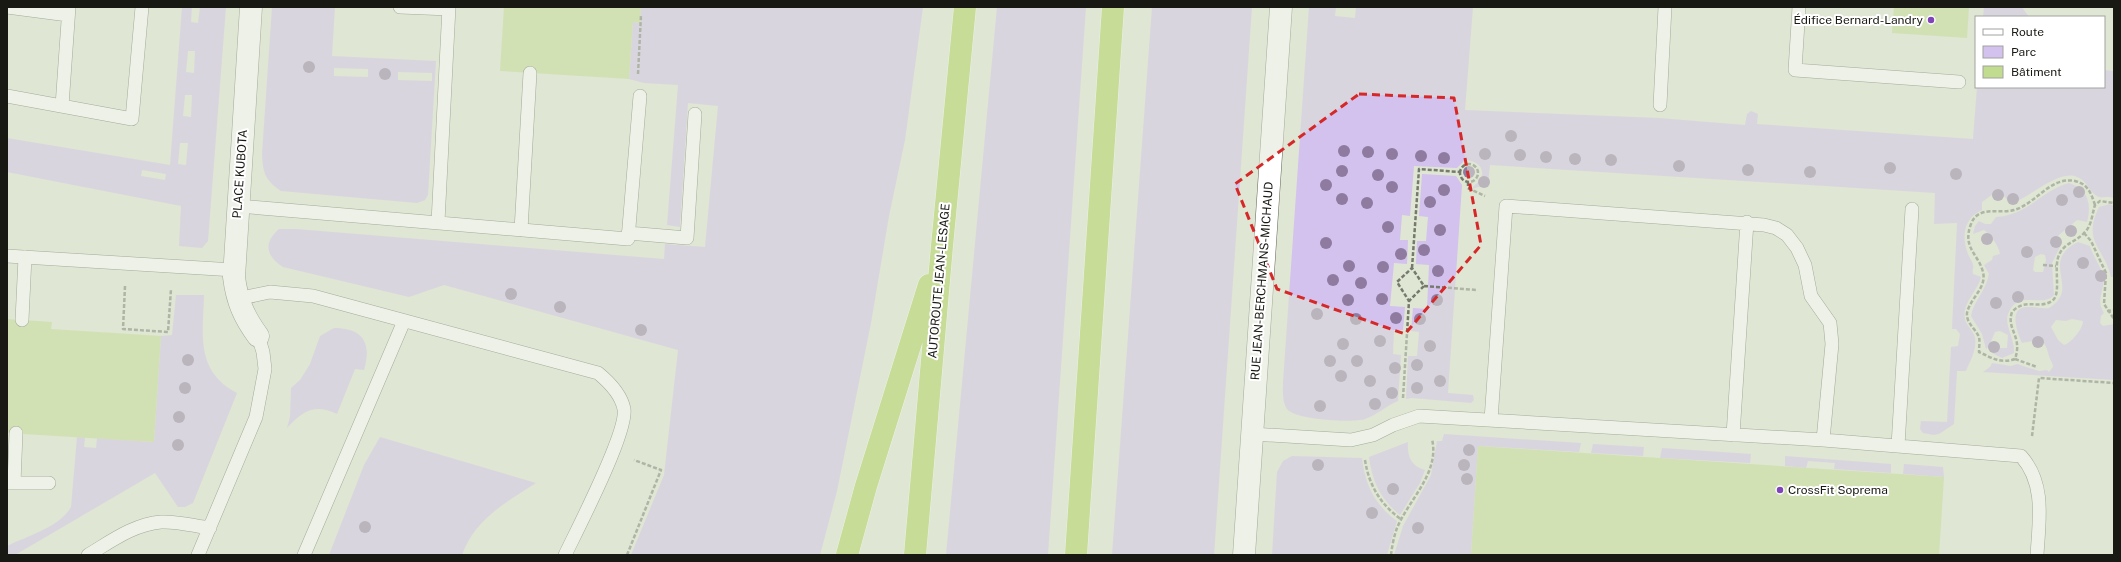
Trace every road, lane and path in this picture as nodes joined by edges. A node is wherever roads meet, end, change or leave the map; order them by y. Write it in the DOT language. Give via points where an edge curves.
graph roads {
  1 [pos="7,7"];
  2 [pos="142,7"];
  3 [pos="251,7"];
  4 [pos="400,7"];
  5 [pos="965,7"];
  6 [pos="1113,7"];
  7 [pos="1281,7"];
  8 [pos="1665,7"];
  9 [pos="1799,7"];
  10 [pos="449,8"];
  11 [pos="68,11"];
  12 [pos="641,14"];
  13 [pos="530,73"];
  14 [pos="638,79"];
  15 [pos="1958,82"];
  16 [pos="7,96"];
  17 [pos="640,96"];
  18 [pos="1660,105"];
  19 [pos="62,106"];
  20 [pos="695,114"];
  21 [pos="1460,172"];
  22 [pos="1468,182"];
  23 [pos="1468,188"];
  24 [pos="2114,203"];
  25 [pos="2095,205"];
  26 [pos="238,206"];
  27 [pos="1912,209"];
  28 [pos="438,222"];
  29 [pos="1747,222"];
  30 [pos="521,230"];
  31 [pos="628,233"];
  32 [pos="2084,234"];
  33 [pos="942,246"];
  34 [pos="7,256"];
  35 [pos="25,257"];
  36 [pos="2043,265"];
  37 [pos="173,266"];
  38 [pos="2056,266"];
  39 [pos="1412,268"];
  40 [pos="234,270"];
  41 [pos="1424,286"];
  42 [pos="1456,289"];
  43 [pos="237,299"];
  44 [pos="1409,301"];
  45 [pos="124,302"];
  46 [pos="2114,310"];
  47 [pos="2107,311"];
  48 [pos="2114,319"];
  49 [pos="22,320"];
  50 [pos="404,320"];
  51 [pos="143,330"];
  52 [pos="143,335"];
  53 [pos="258,336"];
  54 [pos="2015,359"];
  55 [pos="2037,367"];
  56 [pos="2114,383"];
  57 [pos="1402,400"];
  58 [pos="1491,420"];
  59 [pos="1431,432"];
  60 [pos="16,433"];
  61 [pos="1252,434"];
  62 [pos="1733,435"];
  63 [pos="1823,440"];
  64 [pos="1898,446"];
  65 [pos="612,452"];
  66 [pos="2021,456"];
  67 [pos="1365,458"];
  68 [pos="10,483"];
  69 [pos="49,483"];
  70 [pos="1402,520"];
  71 [pos="210,528"];
  72 [pos="88,555"];
  73 [pos="198,555"];
  74 [pos="304,555"];
  75 [pos="565,555"];
  76 [pos="627,555"];
  77 [pos="847,555"];
  78 [pos="915,555"];
  79 [pos="1076,555"];
  80 [pos="1244,555"];
  81 [pos="1391,555"];
  82 [pos="2037,555"];
  1 -- 11 [label="lane"];
  2 -- 19 [label="lane" via="132,119"];
  3 -- 26 [label="street, PLACE KUBOTA"];
  4 -- 10 [label="lane"];
  5 -- 33 [label="highway, AUTOROUTE JEAN-LESAGE"];
  6 -- 79 [label="highway"];
  7 -- 61 [label="street, RUE JEAN-BERCHMANS-MICHAUD"];
  8 -- 18 [label="lane"];
  9 -- 15 [label="lane" via="1795,70"];
  10 -- 28 [label="lane"];
  11 -- 19 [label="lane"];
  12 -- 14 [label="path"];
  13 -- 30 [label="lane"];
  16 -- 19 [label="lane"];
  17 -- 31 [label="lane"];
  20 -- 31 [label="lane" via="687,238"];
  21 -- 22 [label="path" via="1463,180"];
  21 -- 22 [label="path" via="1468,164 1476,168 1477,176"];
  21 -- 39 [label="path" via="1419,170"];
  22 -- 23 [label="path"];
  24 -- 25 [label="path" via="2100,201"];
  25 -- 32 [label="path" via="2091,222"];
  25 -- 54 [label="path" via="2086,186 2070,180 2060,181 2014,210 1979,213 1974,218 1968,234 1969,245 1983,272 1984,281 1969,307 1968,321 1979,338 1979,352 1999,361"];
  26 -- 28 [label="lane"];
  26 -- 40 [label="street, PLACE KUBOTA"];
  27 -- 64 [label="lane"];
  28 -- 30 [label="lane"];
  29 -- 58 [label="lane" via="1506,206"];
  29 -- 62 [label="lane"];
  29 -- 63 [label="lane" via="1776,228 1787,235 1805,265 1811,296 1830,323 1832,344"];
  30 -- 31 [label="lane" via="628,239"];
  32 -- 38 [label="path" via="2065,246 2059,253"];
  32 -- 47 [label="path" via="2091,241 2106,273 2104,304"];
  33 -- 77 [label="highway" via="866,486"];
  33 -- 78 [label="highway, AUTOROUTE JEAN-LESAGE"];
  34 -- 35 [label="lane"];
  35 -- 37 [label="lane"];
  35 -- 49 [label="lane"];
  36 -- 38 [label="path"];
  37 -- 40 [label="lane"];
  37 -- 51 [label="path" via="168,332"];
  38 -- 54 [label="path" via="2058,291 2052,301 2044,304 2023,304 2012,312 2011,325 2018,344"];
  39 -- 41 [label="path"];
  39 -- 44 [label="path" via="1397,282"];
  40 -- 43 [label="street, PLACE KUBOTA"];
  41 -- 42 [label="path"];
  41 -- 44 [label="path"];
  43 -- 50 [label="lane" via="283,292 313,296"];
  43 -- 53 [label="street, PLACE KUBOTA" via="247,321"];
  44 -- 57 [label="path"];
  45 -- 51 [label="path" via="123,329"];
  46 -- 47 [label="path"];
  47 -- 48 [label="path"];
  50 -- 65 [label="lane" via="598,373 610,383 625,410"];
  50 -- 74 [label="lane"];
  51 -- 52 [label="path"];
  53 -- 71 [label="lane" via="265,369 256,417"];
  54 -- 55 [label="path"];
  56 -- 66 [label="path" via="2038,378 2030,452"];
  58 -- 61 [label="lane" via="1419,416 1373,435 1351,440"];
  58 -- 62 [label="lane"];
  59 -- 70 [label="path" via="1433,443 1428,475"];
  60 -- 68 [label="lane"];
  61 -- 80 [label="street, RUE JEAN-BERCHMANS-MICHAUD"];
  62 -- 63 [label="lane"];
  63 -- 64 [label="lane"];
  64 -- 66 [label="lane"];
  65 -- 75 [label="lane"];
  65 -- 76 [label="path" via="661,470"];
  66 -- 82 [label="lane" via="2034,474 2039,492"];
  67 -- 70 [label="path" via="1366,469 1378,497 1389,511"];
  68 -- 69 [label="lane"];
  70 -- 81 [label="path"];
  71 -- 72 [label="lane" via="161,522 141,526"];
  71 -- 73 [label="lane"];
}
